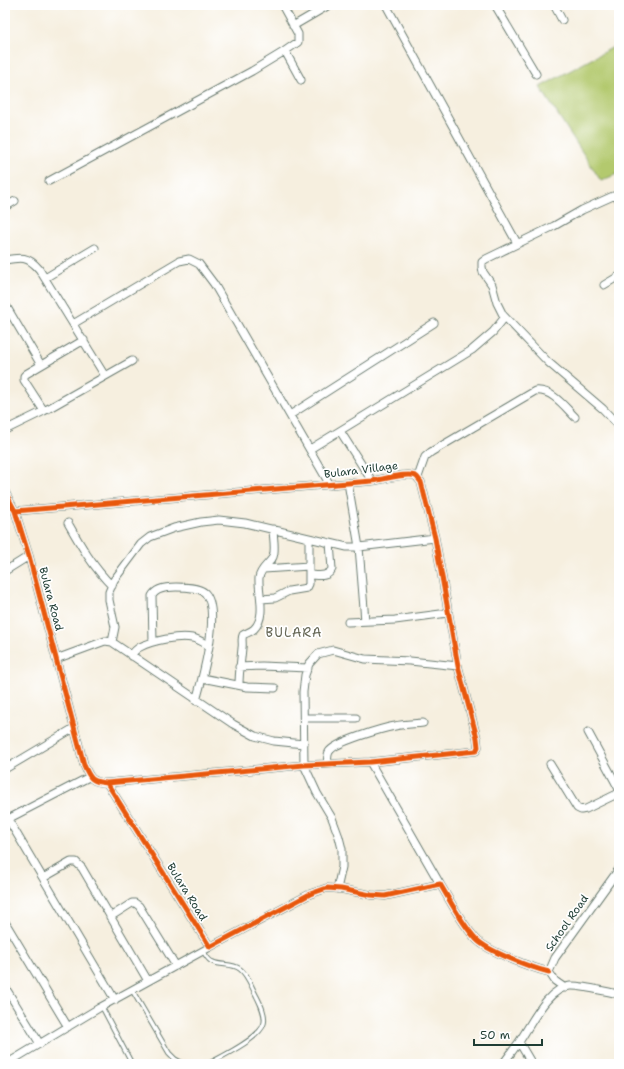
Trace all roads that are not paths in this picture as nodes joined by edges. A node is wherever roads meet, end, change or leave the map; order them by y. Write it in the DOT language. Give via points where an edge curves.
graph roads {
  1 [pos="282,5"];
  2 [pos="330,5"];
  3 [pos="387,5"];
  4 [pos="495,5"];
  5 [pos="554,5"];
  6 [pos="562,20"];
  7 [pos="293,26"];
  8 [pos="285,51"];
  9 [pos="536,74"];
  10 [pos="301,80"];
  11 [pos="49,181"];
  12 [pos="619,198"];
  13 [pos="15,201"];
  14 [pos="5,207"];
  15 [pos="518,243"];
  16 [pos="95,248"];
  17 [pos="5,260"];
  18 [pos="619,276"];
  19 [pos="45,278"];
  20 [pos="604,285"];
  21 [pos="5,304"];
  22 [pos="505,317"];
  23 [pos="434,323"];
  24 [pos="73,324"];
  25 [pos="84,340"];
  26 [pos="132,361"];
  27 [pos="41,365"];
  28 [pos="105,376"];
  29 [pos="44,410"];
  30 [pos="290,415"];
  31 [pos="575,417"];
  32 [pos="619,426"];
  33 [pos="5,430"];
  34 [pos="340,431"];
  35 [pos="310,449"];
  36 [pos="418,477"];
  37 [pos="372,481"];
  38 [pos="348,483"];
  39 [pos="330,485"];
  40 [pos="5,492"];
  41 [pos="15,511"];
  42 [pos="68,523"];
  43 [pos="273,529"];
  44 [pos="309,538"];
  45 [pos="434,538"];
  46 [pos="330,543"];
  47 [pos="359,547"];
  48 [pos="29,556"];
  49 [pos="309,566"];
  50 [pos="264,569"];
  51 [pos="5,570"];
  52 [pos="309,575"];
  53 [pos="112,586"];
  54 [pos="261,599"];
  55 [pos="448,613"];
  56 [pos="365,621"];
  57 [pos="348,622"];
  58 [pos="112,642"];
  59 [pos="153,642"];
  60 [pos="209,646"];
  61 [pos="130,656"];
  62 [pos="56,659"];
  63 [pos="458,666"];
  64 [pos="239,667"];
  65 [pos="308,668"];
  66 [pos="202,678"];
  67 [pos="239,685"];
  68 [pos="275,688"];
  69 [pos="196,701"];
  70 [pos="304,718"];
  71 [pos="356,718"];
  72 [pos="423,723"];
  73 [pos="74,728"];
  74 [pos="588,732"];
  75 [pos="304,744"];
  76 [pos="370,762"];
  77 [pos="327,764"];
  78 [pos="550,764"];
  79 [pos="304,766"];
  80 [pos="5,769"];
  81 [pos="89,777"];
  82 [pos="107,783"];
  83 [pos="619,789"];
  84 [pos="619,794"];
  85 [pos="7,820"];
  86 [pos="619,870"];
  87 [pos="43,878"];
  88 [pos="440,884"];
  89 [pos="337,888"];
  90 [pos="110,918"];
  91 [pos="5,922"];
  92 [pos="210,947"];
  93 [pos="203,951"];
  94 [pos="176,966"];
  95 [pos="549,972"];
  96 [pos="148,982"];
  97 [pos="619,985"];
  98 [pos="5,987"];
  99 [pos="565,988"];
  100 [pos="132,990"];
  101 [pos="617,994"];
  102 [pos="115,1000"];
  103 [pos="102,1007"];
  104 [pos="68,1027"];
  105 [pos="519,1042"];
  106 [pos="40,1044"];
  107 [pos="6,1064"];
  108 [pos="132,1064"];
  109 [pos="184,1064"];
  110 [pos="208,1064"];
  111 [pos="503,1064"];
  112 [pos="532,1064"];
  1 -- 7 [label="street"];
  2 -- 7 [label="street"];
  3 -- 15 [label="street"];
  4 -- 9 [label="street"];
  5 -- 6 [label="street"];
  7 -- 8 [label="street" via="298,34 298,42"];
  8 -- 10 [label="street"];
  8 -- 11 [label="street"];
  12 -- 15 [label="street" via="613,196"];
  13 -- 14 [label="street"];
  15 -- 22 [label="street" via="482,262 483,272 492,285 497,303"];
  16 -- 19 [label="street"];
  17 -- 19 [label="street" via="25,258 33,262"];
  18 -- 20 [label="street"];
  19 -- 24 [label="street"];
  21 -- 27 [label="street"];
  22 -- 32 [label="street" via="548,362"];
  22 -- 34 [label="street" via="493,332 472,350"];
  23 -- 30 [label="street"];
  24 -- 25 [label="street"];
  24 -- 30 [label="street" via="178,261 189,259 199,264 214,284"];
  25 -- 27 [label="street"];
  25 -- 28 [label="street"];
  26 -- 28 [label="street"];
  27 -- 29 [label="street" via="24,376 24,380"];
  28 -- 29 [label="street"];
  29 -- 33 [label="street"];
  30 -- 35 [label="street"];
  31 -- 36 [label="street" via="547,392 535,391 431,452 425,457"];
  34 -- 35 [label="street"];
  34 -- 37 [label="street"];
  35 -- 39 [label="street"];
  36 -- 37 [label="street, Bulara Village" via="406,475"];
  36 -- 45 [label="street"];
  37 -- 38 [label="street, Bulara Village"];
  38 -- 39 [label="street, Bulara Village"];
  38 -- 47 [label="street"];
  39 -- 41 [label="street, Bulara Village"];
  40 -- 41 [label="street, Bulara Road"];
  41 -- 48 [label="street, Bulara Road"];
  42 -- 53 [label="street" via="84,552"];
  43 -- 44 [label="street"];
  43 -- 50 [label="street" via="273,557"];
  43 -- 53 [label="street" via="219,520 174,528 150,537 142,544"];
  44 -- 46 [label="street"];
  44 -- 49 [label="street"];
  45 -- 47 [label="street"];
  45 -- 55 [label="street"];
  46 -- 47 [label="street"];
  46 -- 52 [label="street" via="330,573"];
  47 -- 56 [label="street"];
  48 -- 51 [label="street"];
  48 -- 62 [label="street, Bulara Road"];
  49 -- 50 [label="street"];
  49 -- 52 [label="street"];
  50 -- 54 [label="street" via="259,579"];
  52 -- 54 [label="street" via="307,588 290,591 275,598"];
  53 -- 58 [label="street" via="109,592 115,627"];
  54 -- 64 [label="street" via="261,613 257,625 242,638"];
  55 -- 56 [label="street"];
  55 -- 63 [label="street"];
  56 -- 57 [label="street"];
  58 -- 61 [label="street"];
  58 -- 62 [label="street" via="105,641"];
  59 -- 60 [label="street" via="190,637"];
  59 -- 60 [label="street" via="154,592 183,587 207,595 212,627"];
  59 -- 61 [label="street" via="141,646"];
  60 -- 66 [label="street"];
  61 -- 69 [label="street"];
  62 -- 73 [label="street, Bulara Road"];
  63 -- 65 [label="street" via="364,659 333,650 318,654"];
  63 -- 76 [label="street" via="478,738 476,751"];
  64 -- 65 [label="street"];
  64 -- 67 [label="street"];
  65 -- 70 [label="street" via="305,675"];
  66 -- 67 [label="street"];
  66 -- 69 [label="street"];
  67 -- 68 [label="street"];
  69 -- 75 [label="street" via="255,736"];
  70 -- 71 [label="street"];
  70 -- 75 [label="street"];
  72 -- 77 [label="street" via="381,729 352,739 330,750"];
  73 -- 80 [label="street"];
  73 -- 81 [label="street, Bulara Road"];
  74 -- 83 [label="street"];
  75 -- 79 [label="street"];
  76 -- 77 [label="street"];
  76 -- 88 [label="street"];
  77 -- 79 [label="street"];
  78 -- 84 [label="street" via="577,808 581,810"];
  79 -- 82 [label="street"];
  79 -- 89 [label="street" via="332,818 339,837 342,866"];
  81 -- 82 [label="street" via="97,783"];
  81 -- 85 [label="street"];
  82 -- 92 [label="street, Bulara Road"];
  85 -- 87 [label="street"];
  86 -- 95 [label="street, School Road" via="559,951"];
  87 -- 90 [label="street" via="71,862 76,862 82,868"];
  87 -- 102 [label="street"];
  88 -- 89 [label="street" via="385,896"];
  88 -- 95 [label="street" via="476,940 487,948"];
  89 -- 92 [label="street" via="327,888 310,894"];
  90 -- 94 [label="street" via="135,903"];
  90 -- 96 [label="street"];
  91 -- 104 [label="street"];
  92 -- 93 [label="street"];
  93 -- 94 [label="street"];
  93 -- 110 [label="lane" via="209,960 239,968 247,977 262,1007 265,1022 262,1029 246,1043"];
  94 -- 96 [label="street"];
  95 -- 99 [label="street" via="555,981"];
  96 -- 100 [label="street"];
  97 -- 101 [label="street"];
  98 -- 106 [label="street"];
  99 -- 101 [label="street" via="570,986"];
  99 -- 105 [label="street" via="554,993 544,1003"];
  100 -- 102 [label="street"];
  100 -- 109 [label="lane" via="169,1053"];
  102 -- 103 [label="street"];
  103 -- 104 [label="street"];
  103 -- 108 [label="lane"];
  104 -- 106 [label="street"];
  105 -- 111 [label="street"];
  105 -- 112 [label="street"];
  106 -- 107 [label="street"];
}
